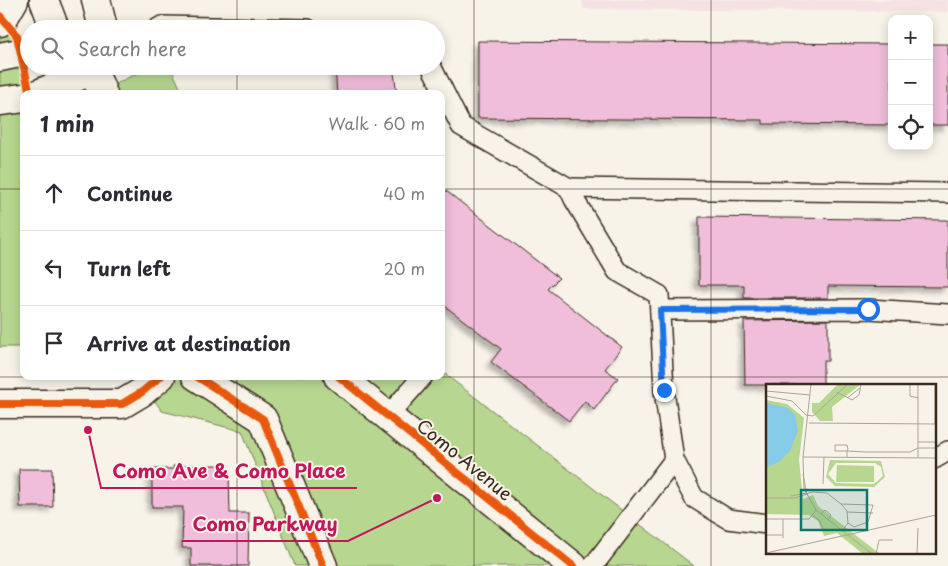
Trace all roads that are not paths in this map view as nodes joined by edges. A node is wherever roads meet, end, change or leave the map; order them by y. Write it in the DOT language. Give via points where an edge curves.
graph roads {
  1 [pos="14,0"];
  2 [pos="44,0"];
  3 [pos="52,20"];
  4 [pos="0,22"];
  5 [pos="20,53"];
  6 [pos="0,57"];
  7 [pos="90,75"];
  8 [pos="436,75"];
  9 [pos="49,90"];
  10 [pos="443,90"];
  11 [pos="445,93"];
  12 [pos="20,98"];
  13 [pos="0,101"];
  14 [pos="570,188"];
  15 [pos="948,193"];
  16 [pos="660,310"];
  17 [pos="948,314"];
  18 [pos="156,380"];
  19 [pos="202,380"];
  20 [pos="343,380"];
  21 [pos="420,380"];
  22 [pos="0,404"];
  23 [pos="388,416"];
  24 [pos="948,451"];
  25 [pos="936,458"];
  26 [pos="674,460"];
  27 [pos="766,524"];
  28 [pos="323,566"];
  29 [pos="573,566"];
  30 [pos="593,566"];
  1 -- 4 [label="street"];
  2 -- 3 [label="street"];
  5 -- 6 [label="street"];
  7 -- 9 [label="street"];
  8 -- 10 [label="lane"];
  11 -- 14 [label="lane" via="462,126"];
  12 -- 13 [label="street"];
  14 -- 15 [label="lane"];
  14 -- 16 [label="lane" via="617,271 660,295"];
  16 -- 17 [label="lane" via="868,309"];
  16 -- 26 [label="lane" via="664,390"];
  18 -- 22 [label="street" via="122,404"];
  19 -- 28 [label="street" via="264,420"];
  20 -- 23 [label="street, Como Avenue"];
  21 -- 23 [label="lane"];
  23 -- 29 [label="street, Como Avenue"];
  24 -- 25 [label="lane"];
  26 -- 27 [label="lane" via="694,498 728,519"];
  26 -- 30 [label="lane"];
}
